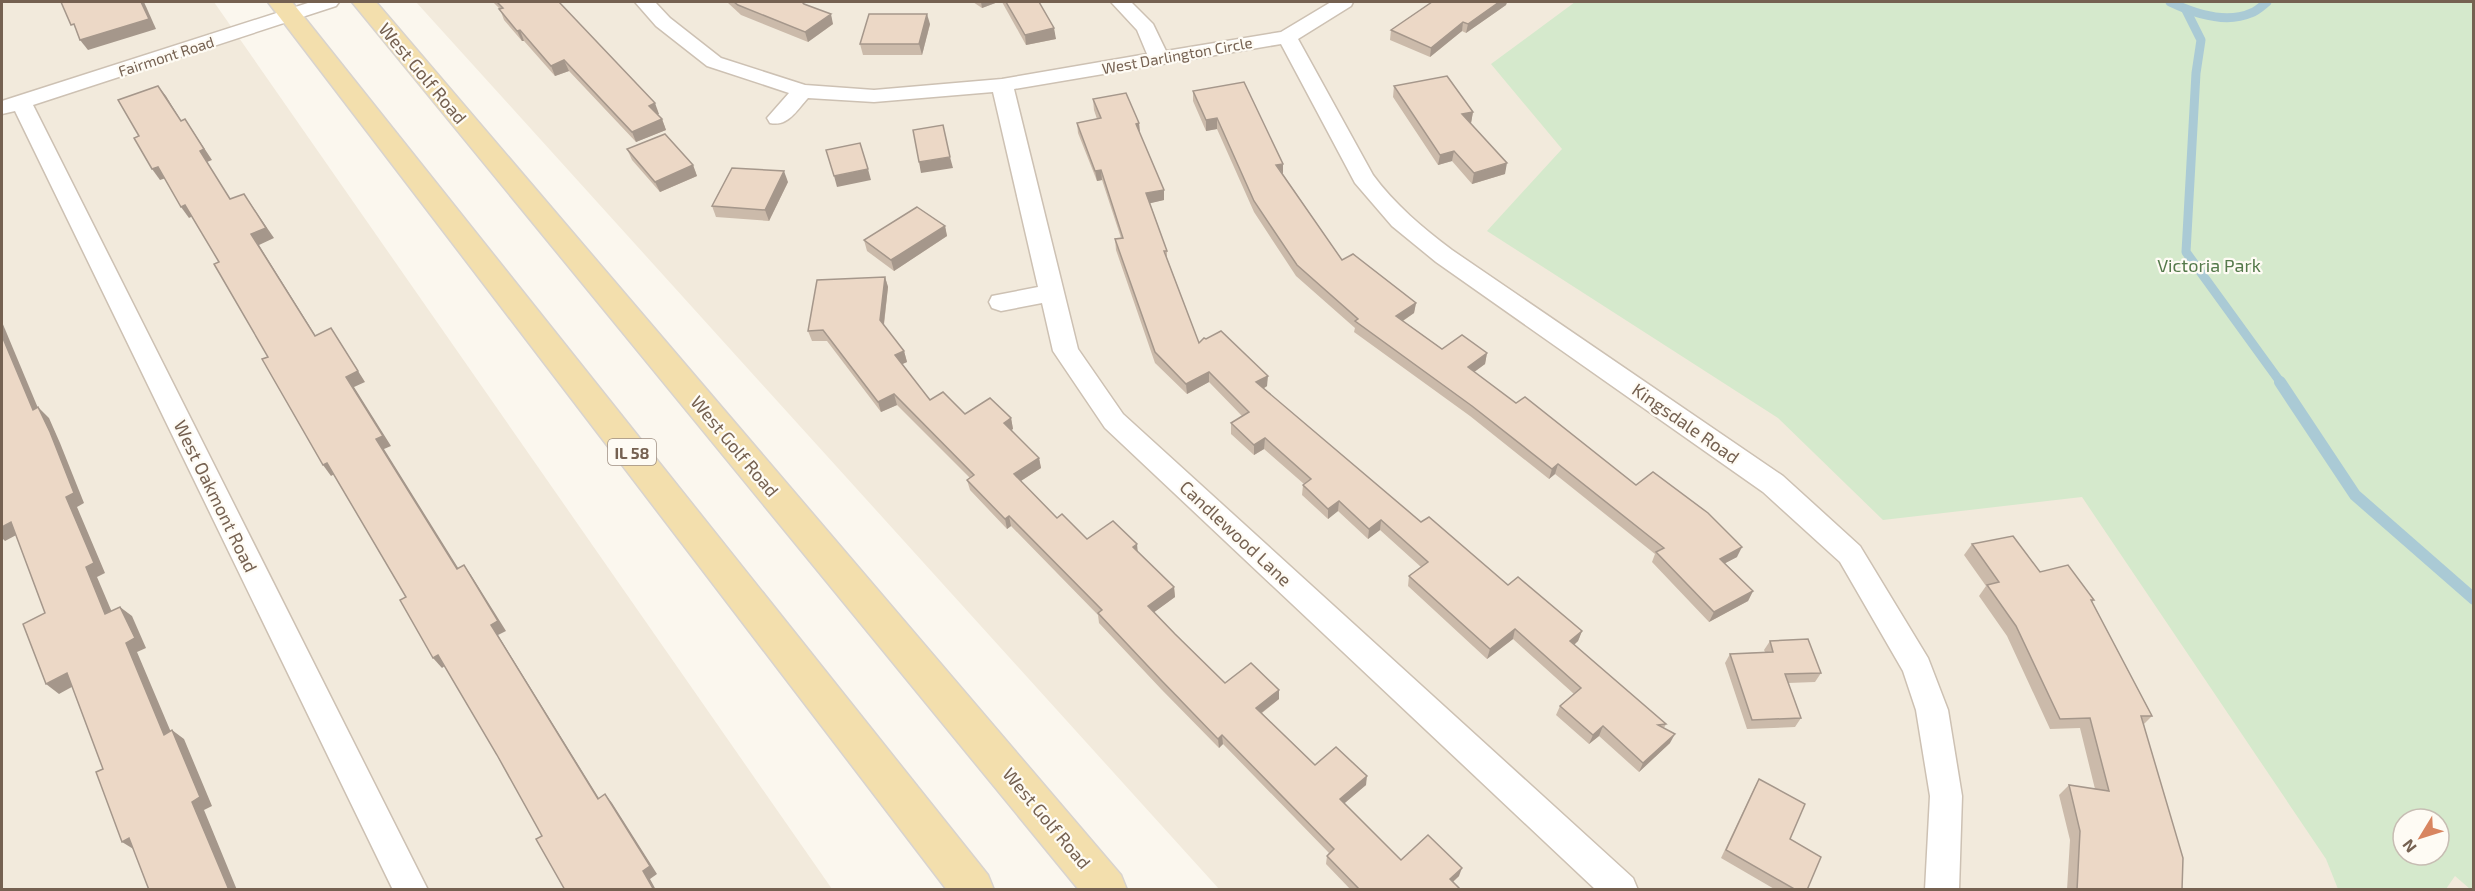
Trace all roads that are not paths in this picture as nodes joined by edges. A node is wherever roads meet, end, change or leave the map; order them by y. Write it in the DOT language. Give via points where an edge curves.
graph roads {
  1 [pos="329,2"];
  2 [pos="364,2"];
  3 [pos="645,2"];
  4 [pos="1120,2"];
  5 [pos="1344,2"];
  6 [pos="285,8"];
  7 [pos="1287,37"];
  8 [pos="1159,58"];
  9 [pos="1002,86"];
  10 [pos="803,91"];
  11 [pos="11,105"];
  12 [pos="778,118"];
  13 [pos="1051,293"];
  14 [pos="1001,302"];
  15 [pos="411,890"];
  16 [pos="973,890"];
  17 [pos="1106,890"];
  18 [pos="1621,890"];
  19 [pos="1942,890"];
  1 -- 6 [label="street, Fairmont Road"];
  2 -- 17 [label="main road, West Golf Road"];
  3 -- 10 [label="street, West Darlington Circle" via="663,22 714,62"];
  4 -- 8 [label="street" via="1146,28"];
  5 -- 7 [label="street, West Darlington Circle"];
  6 -- 11 [label="street, Fairmont Road"];
  6 -- 16 [label="main road, IL 58"];
  7 -- 8 [label="street, West Darlington Circle"];
  7 -- 19 [label="street, Kingsdale Road" via="1363,178 1397,219 1444,256 1773,484 1850,554 1917,667 1932,710 1946,796"];
  8 -- 9 [label="street, West Darlington Circle"];
  9 -- 10 [label="street, West Darlington Circle" via="874,96"];
  9 -- 13 [label="street, Candlewood Lane"];
  10 -- 12 [label="street"];
  11 -- 15 [label="street, West Oakmont Road"];
  13 -- 14 [label="street"];
  13 -- 18 [label="street, Candlewood Lane" via="1066,351 1114,421"];
}
